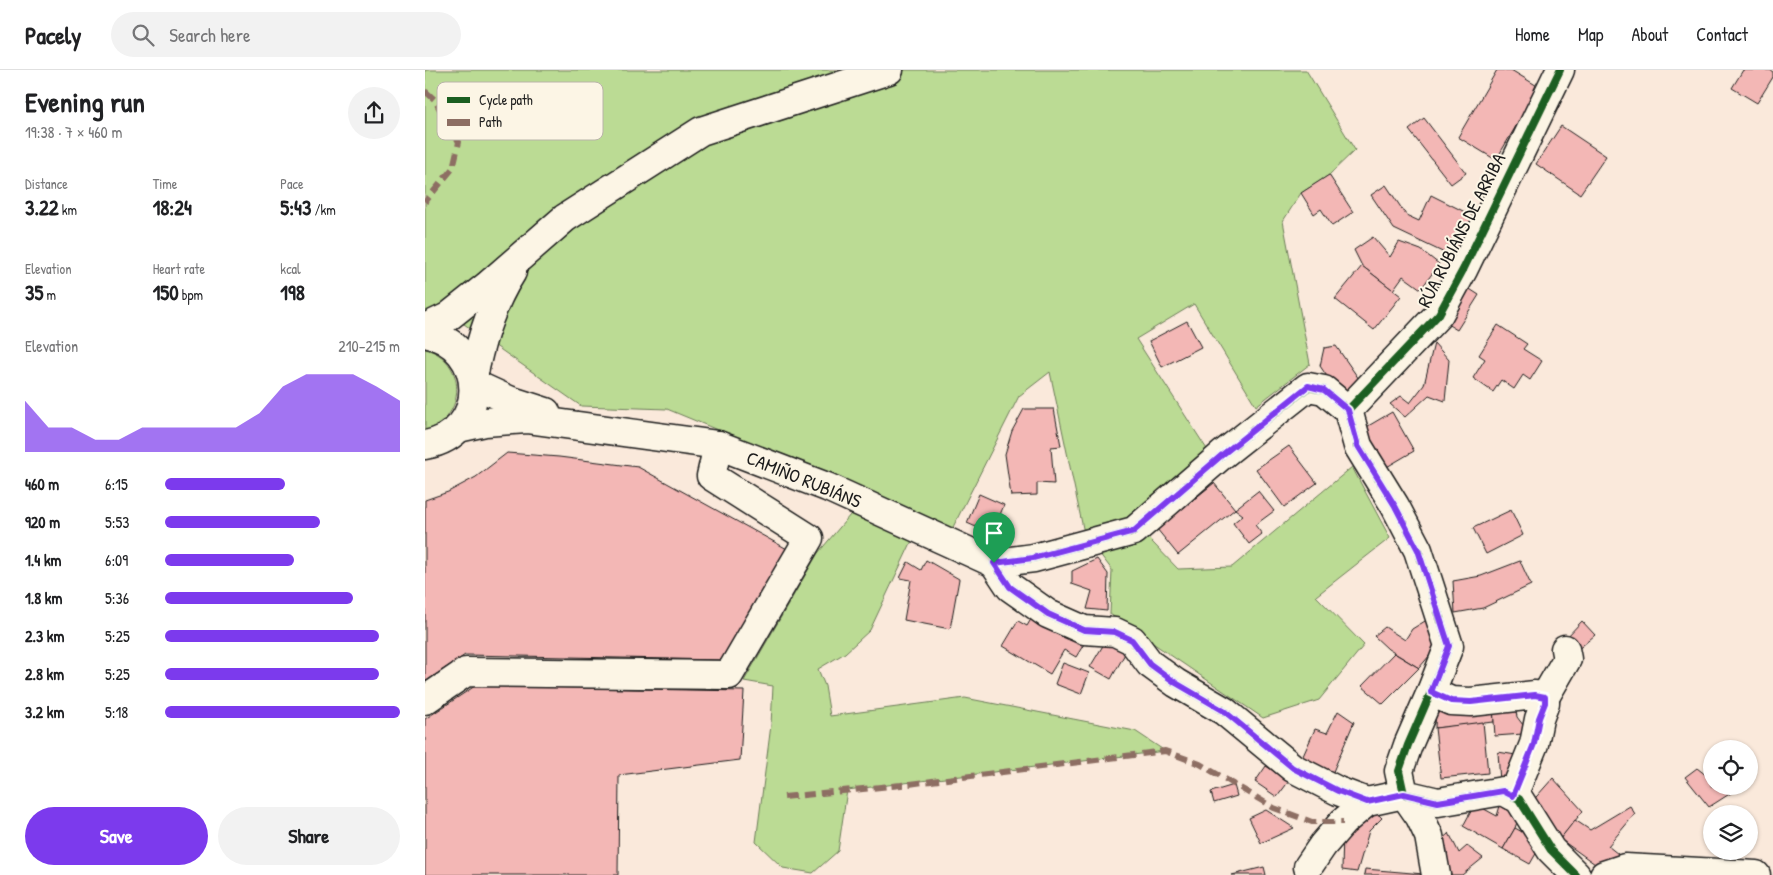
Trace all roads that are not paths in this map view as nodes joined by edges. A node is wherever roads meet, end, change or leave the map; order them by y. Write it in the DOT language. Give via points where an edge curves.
graph roads {
  1 [pos="889,70"];
  2 [pos="1560,70"];
  3 [pos="521,258"];
  4 [pos="425,328"];
  5 [pos="425,333"];
  6 [pos="473,381"];
  7 [pos="1348,410"];
  8 [pos="458,428"];
  9 [pos="605,428"];
  10 [pos="426,445"];
  11 [pos="718,445"];
  12 [pos="994,563"];
  13 [pos="1565,649"];
  14 [pos="1431,692"];
  15 [pos="1545,697"];
  16 [pos="425,700"];
  17 [pos="1404,794"];
  18 [pos="1513,796"];
  19 [pos="1367,802"];
  20 [pos="1308,867"];
  21 [pos="1437,875"];
  22 [pos="1576,875"];
  23 [pos="1604,875"];
  24 [pos="1756,875"];
  1 -- 3 [label="street" via="701,131 565,218"];
  2 -- 7 [label="street, RÚA RUBIÁNS DE ARRIBA" via="1439,314"];
  3 -- 4 [label="street" via="448,317"];
  3 -- 6 [label="street" via="504,284 479,346"];
  5 -- 6 [label="street" via="437,335 453,345 466,360"];
  6 -- 8 [label="street" via="473,400"];
  6 -- 9 [label="street" via="509,400"];
  7 -- 12 [label="street" via="1324,390 1308,386 1134,531 1033,558"];
  7 -- 14 [label="street" via="1358,446 1418,550 1449,646"];
  8 -- 9 [label="street" via="527,419"];
  8 -- 10 [label="street" via="439,442"];
  9 -- 11 [label="street, CAMIÑO RUBIÁNS"];
  11 -- 12 [label="street, CAMIÑO RUBIÁNS" via="827,487"];
  11 -- 16 [label="street" via="711,476 809,538 729,675 466,672"];
  12 -- 19 [label="street" via="1010,587 1048,614 1084,630 1115,632 1132,640 1150,664 1224,711 1293,768"];
  13 -- 15 [label="street" via="1567,660"];
  14 -- 15 [label="street" via="1451,701 1464,702 1535,695"];
  14 -- 17 [label="street" via="1399,771"];
  15 -- 18 [label="street" via="1534,744"];
  17 -- 18 [label="street" via="1438,802 1503,791"];
  17 -- 19 [label="street"];
  17 -- 21 [label="street" via="1429,836"];
  18 -- 22 [label="street" via="1519,799 1551,850"];
  19 -- 20 [label="street" via="1343,822"];
  23 -- 24 [label="street" via="1625,868"];
}
